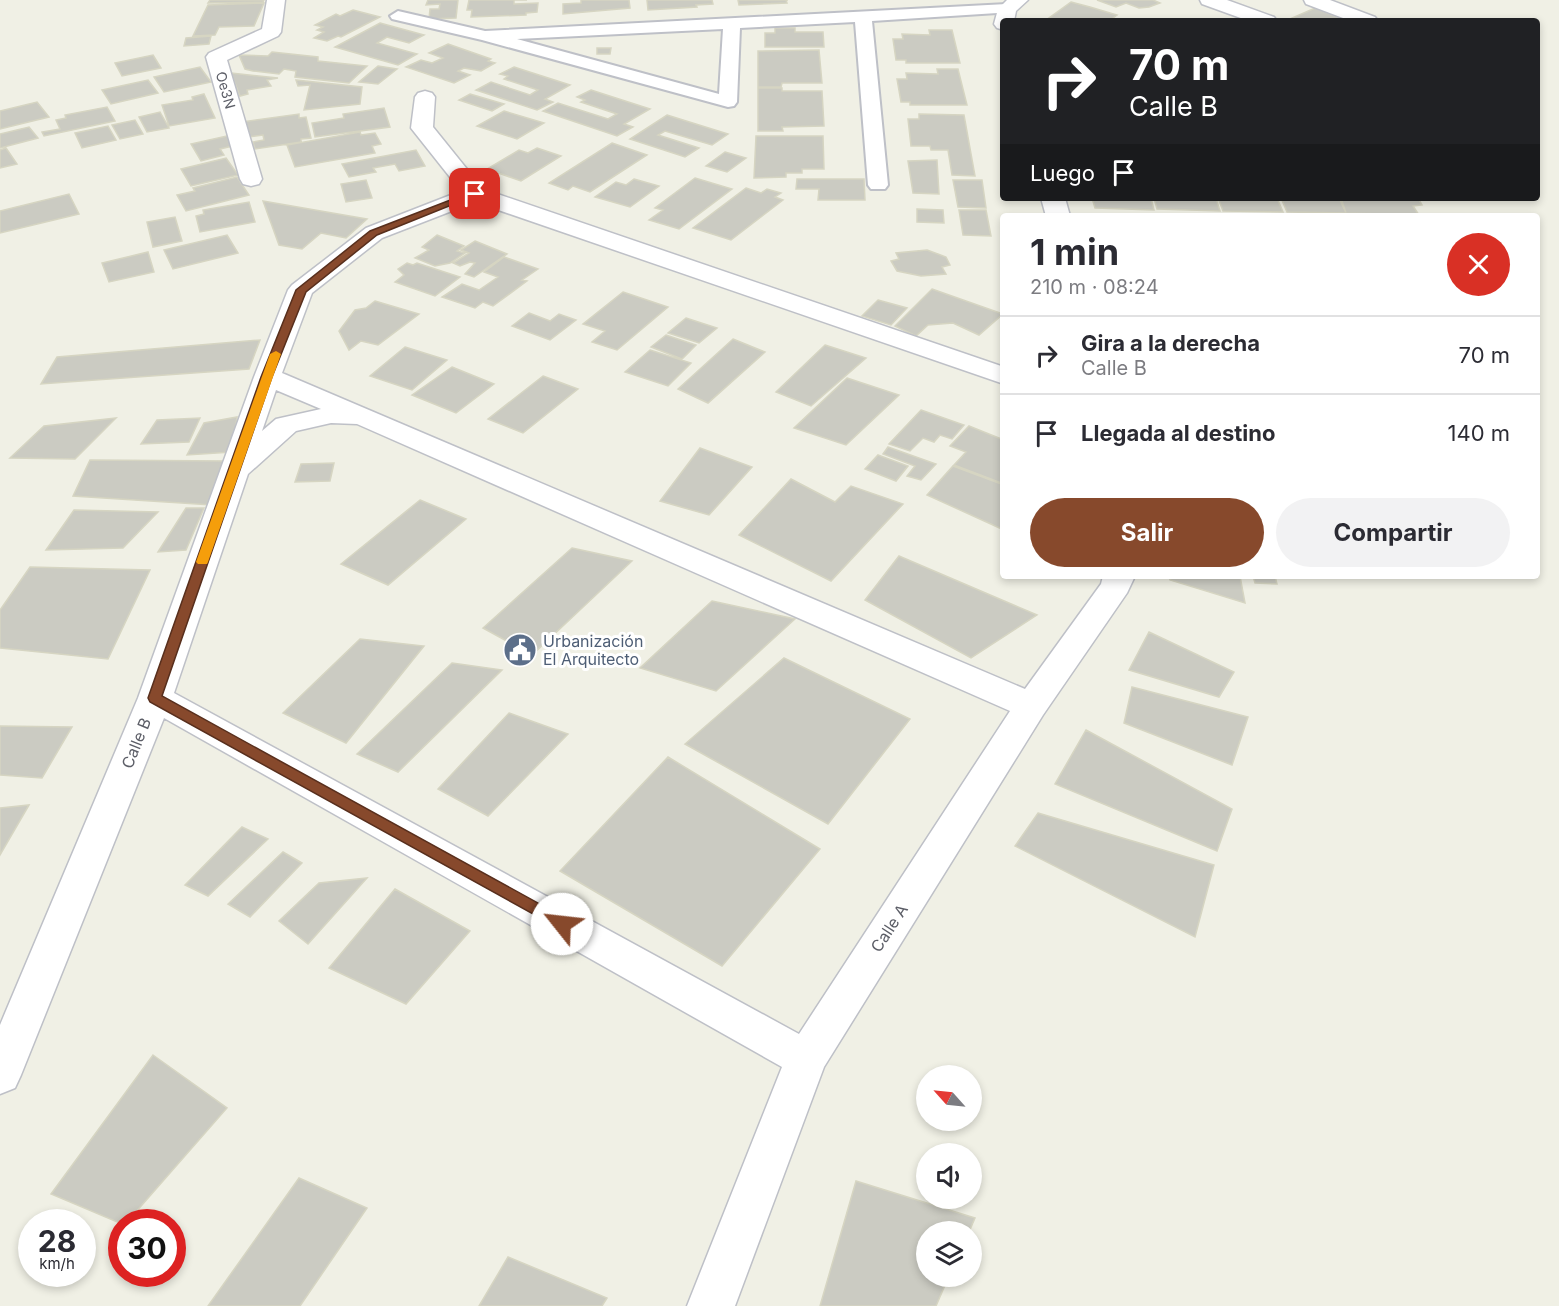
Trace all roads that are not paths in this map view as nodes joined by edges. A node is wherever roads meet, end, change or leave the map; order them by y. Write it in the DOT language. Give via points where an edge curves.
graph roads {
  1 [pos="276,0"];
  2 [pos="1209,0"];
  3 [pos="1313,0"];
  4 [pos="1008,14"];
  5 [pos="398,16"];
  6 [pos="863,17"];
  7 [pos="1259,18"];
  8 [pos="1360,18"];
  9 [pos="732,23"];
  10 [pos="485,36"];
  11 [pos="425,97"];
  12 [pos="251,178"];
  13 [pos="878,185"];
  14 [pos="475,194"];
  15 [pos="967,364"];
  16 [pos="1000,364"];
  17 [pos="1000,375"];
  18 [pos="267,377"];
  19 [pos="367,418"];
  20 [pos="233,471"];
  21 [pos="1118,579"];
  22 [pos="155,698"];
  23 [pos="1031,706"];
  24 [pos="806,1059"];
  25 [pos="0,1075"];
  26 [pos="711,1306"];
  1 -- 12 [label="street, Oe3N" via="271,32 216,57"];
  2 -- 7 [label="street"];
  3 -- 8 [label="street"];
  4 -- 6 [label="lane"];
  5 -- 10 [label="lane"];
  6 -- 9 [label="lane"];
  6 -- 13 [label="lane"];
  9 -- 10 [label="lane"];
  9 -- 10 [label="lane" via="728,102"];
  11 -- 14 [label="street" via="422,128"];
  14 -- 15 [label="street"];
  14 -- 18 [label="street, Calle B" via="374,233 301,290"];
  15 -- 16 [label="street"];
  15 -- 17 [label="street"];
  18 -- 19 [label="street"];
  18 -- 20 [label="street, Calle B"];
  19 -- 20 [label="street" via="331,414 286,425"];
  19 -- 23 [label="street"];
  20 -- 22 [label="street, Calle B"];
  21 -- 23 [label="street, Calle A"];
  22 -- 24 [label="street"];
  22 -- 25 [label="street, Calle B"];
  23 -- 24 [label="street, Calle A"];
  24 -- 26 [label="street, Calle A"];
}
